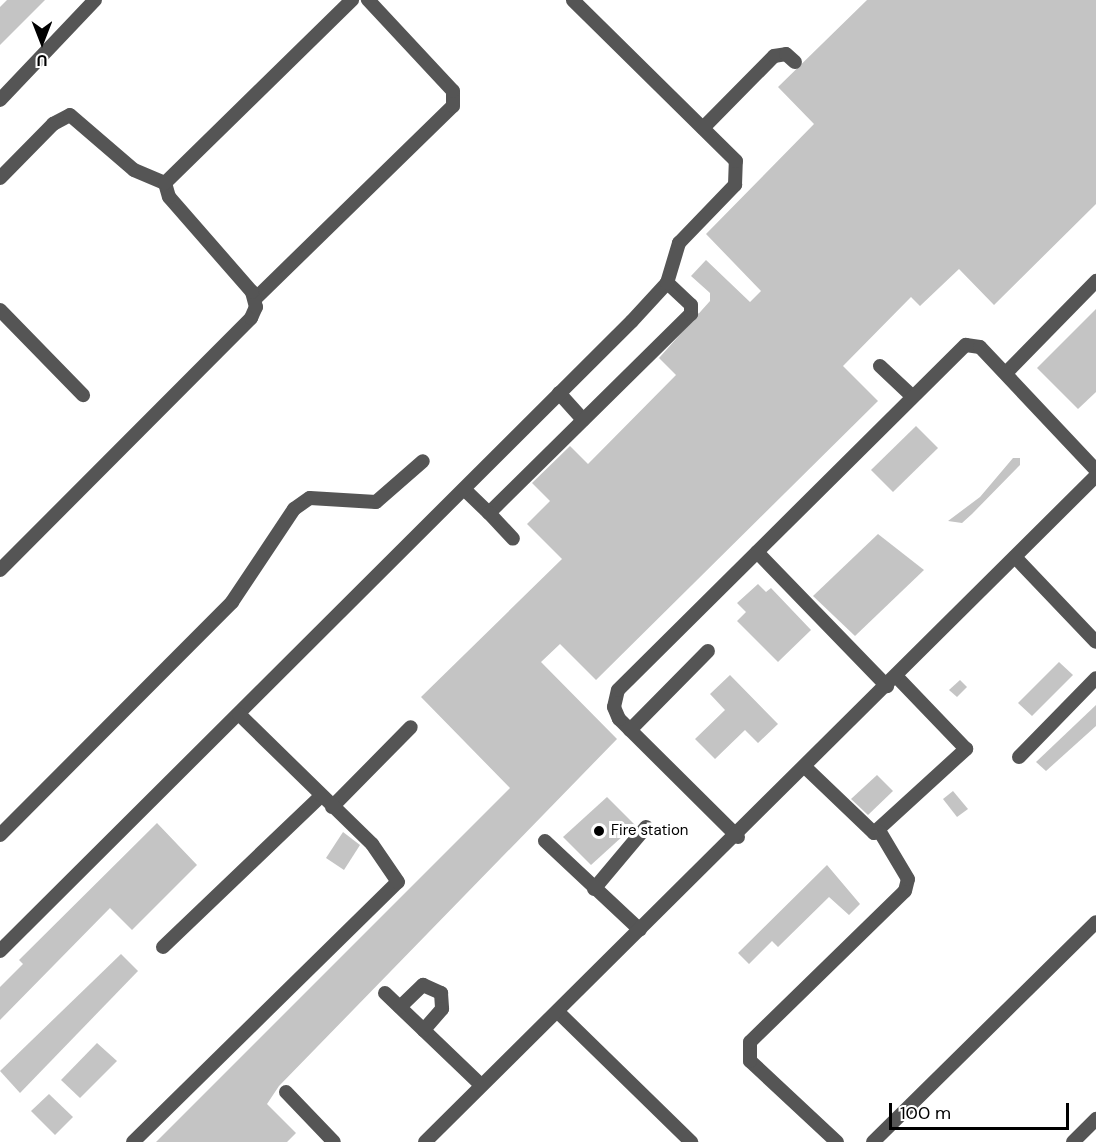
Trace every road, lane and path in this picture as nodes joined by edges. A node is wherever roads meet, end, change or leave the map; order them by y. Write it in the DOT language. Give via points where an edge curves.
graph roads {
  1 [pos="352,0"];
  2 [pos="368,0"];
  3 [pos="573,0"];
  4 [pos="90,2"];
  5 [pos="795,62"];
  6 [pos="0,100"];
  7 [pos="702,128"];
  8 [pos="0,178"];
  9 [pos="165,183"];
  10 [pos="1096,281"];
  11 [pos="667,284"];
  12 [pos="256,298"];
  13 [pos="0,310"];
  14 [pos="880,366"];
  15 [pos="1006,373"];
  16 [pos="559,393"];
  17 [pos="83,395"];
  18 [pos="912,396"];
  19 [pos="583,420"];
  20 [pos="423,461"];
  21 [pos="1096,471"];
  22 [pos="1096,476"];
  23 [pos="464,489"];
  24 [pos="489,513"];
  25 [pos="513,539"];
  26 [pos="756,552"];
  27 [pos="1015,557"];
  28 [pos="0,570"];
  29 [pos="1096,642"];
  30 [pos="708,651"];
  31 [pos="1096,678"];
  32 [pos="892,681"];
  33 [pos="239,714"];
  34 [pos="411,728"];
  35 [pos="630,730"];
  36 [pos="1019,757"];
  37 [pos="806,768"];
  38 [pos="319,798"];
  39 [pos="332,807"];
  40 [pos="646,827"];
  41 [pos="880,832"];
  42 [pos="0,835"];
  43 [pos="738,837"];
  44 [pos="545,841"];
  45 [pos="594,889"];
  46 [pos="1096,922"];
  47 [pos="640,930"];
  48 [pos="163,947"];
  49 [pos="0,951"];
  50 [pos="385,993"];
  51 [pos="400,1007"];
  52 [pos="559,1013"];
  53 [pos="424,1030"];
  54 [pos="481,1085"];
  55 [pos="286,1092"];
  56 [pos="1096,1119"];
  57 [pos="133,1142"];
  58 [pos="334,1142"];
  59 [pos="425,1142"];
  60 [pos="691,1142"];
  61 [pos="837,1142"];
  62 [pos="873,1142"];
  63 [pos="1073,1142"];
  1 -- 9 [label="lane"];
  2 -- 12 [label="lane" via="453,91 453,106"];
  3 -- 7 [label="lane"];
  4 -- 6 [label="lane"];
  5 -- 7 [label="lane" via="786,54 774,57"];
  7 -- 11 [label="lane" via="736,161 740,173 735,185 678,243"];
  8 -- 9 [label="lane" via="53,124 70,115 134,170"];
  9 -- 12 [label="lane" via="169,197"];
  10 -- 15 [label="lane"];
  11 -- 16 [label="lane"];
  11 -- 19 [label="lane" via="691,305 691,314"];
  12 -- 28 [label="lane" via="247,324"];
  13 -- 17 [label="lane"];
  14 -- 18 [label="lane"];
  15 -- 18 [label="lane" via="980,347 966,345"];
  15 -- 21 [label="lane"];
  16 -- 19 [label="lane"];
  16 -- 23 [label="lane"];
  18 -- 26 [label="lane"];
  19 -- 24 [label="lane"];
  20 -- 42 [label="lane" via="376,502 310,498 294,509 232,602"];
  22 -- 27 [label="lane"];
  23 -- 24 [label="lane"];
  23 -- 33 [label="lane"];
  24 -- 25 [label="lane"];
  26 -- 32 [label="lane"];
  26 -- 35 [label="lane" via="618,690 614,707"];
  27 -- 29 [label="lane"];
  27 -- 32 [label="lane"];
  30 -- 35 [label="lane"];
  31 -- 36 [label="lane"];
  32 -- 37 [label="lane"];
  32 -- 41 [label="lane" via="966,749"];
  33 -- 38 [label="lane"];
  33 -- 49 [label="lane"];
  34 -- 39 [label="lane"];
  35 -- 43 [label="lane"];
  37 -- 41 [label="lane" via="868,831"];
  37 -- 43 [label="lane"];
  38 -- 39 [label="lane"];
  38 -- 48 [label="lane"];
  39 -- 57 [label="lane" via="372,844 398,882"];
  40 -- 45 [label="lane"];
  41 -- 61 [label="lane" via="908,879 905,891 750,1042 750,1061"];
  43 -- 47 [label="lane"];
  44 -- 45 [label="lane"];
  45 -- 47 [label="lane"];
  46 -- 62 [label="lane"];
  47 -- 52 [label="lane"];
  50 -- 51 [label="lane"];
  51 -- 53 [label="lane"];
  51 -- 53 [label="lane" via="423,985 441,993 442,1009"];
  52 -- 54 [label="lane"];
  52 -- 60 [label="lane"];
  53 -- 54 [label="lane"];
  54 -- 59 [label="lane"];
  55 -- 58 [label="lane"];
  56 -- 63 [label="lane"];
}
